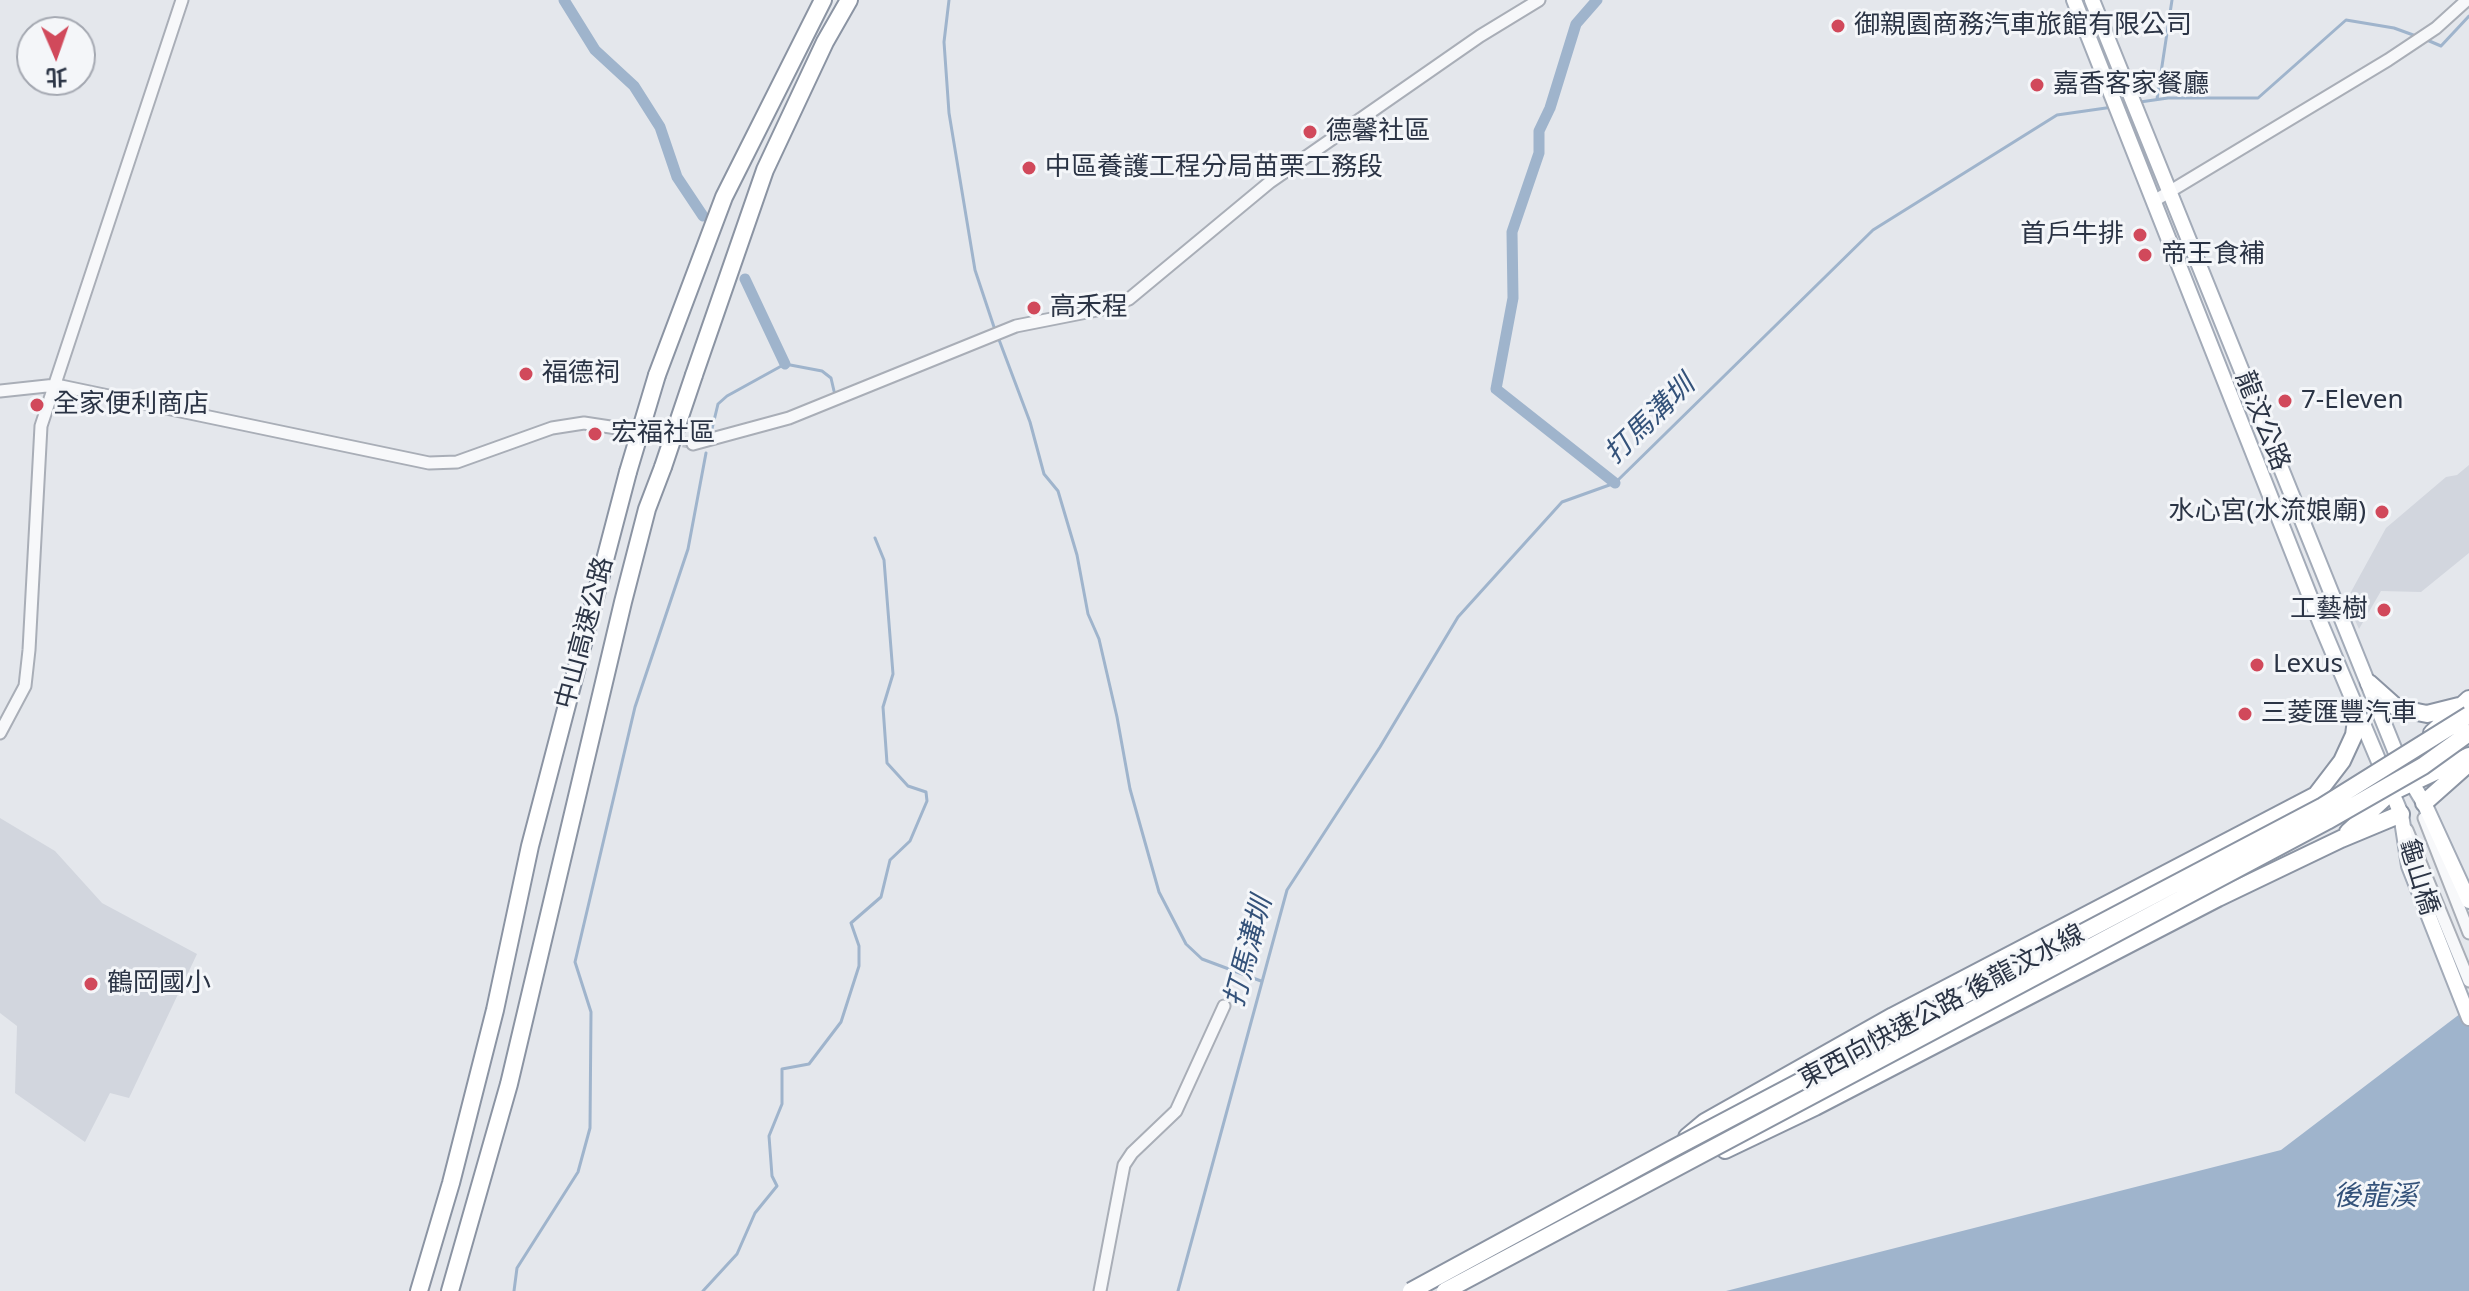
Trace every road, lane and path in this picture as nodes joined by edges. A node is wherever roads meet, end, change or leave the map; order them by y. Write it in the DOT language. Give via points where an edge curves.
graph roads {
  1 [pos="182,0"];
  2 [pos="823,0"];
  3 [pos="849,0"];
  4 [pos="1539,0"];
  5 [pos="2074,0"];
  6 [pos="2092,0"];
  7 [pos="2467,0"];
  8 [pos="2170,193"];
  9 [pos="2154,201"];
  10 [pos="56,385"];
  11 [pos="0,391"];
  12 [pos="630,430"];
  13 [pos="693,444"];
  14 [pos="2369,683"];
  15 [pos="2466,707"];
  16 [pos="2357,713"];
  17 [pos="0,733"];
  18 [pos="2469,733"];
  19 [pos="2469,756"];
  20 [pos="2400,763"];
  21 [pos="2469,763"];
  22 [pos="2383,773"];
  23 [pos="2410,781"];
  24 [pos="2390,793"];
  25 [pos="2316,795"];
  26 [pos="2424,803"];
  27 [pos="2401,814"];
  28 [pos="2341,839"];
  29 [pos="2469,901"];
  30 [pos="2469,933"];
  31 [pos="2469,981"];
  32 [pos="1224,1006"];
  33 [pos="2469,1018"];
  34 [pos="1672,1149"];
  35 [pos="1649,1179"];
  36 [pos="419,1291"];
  37 [pos="450,1291"];
  38 [pos="1100,1291"];
  39 [pos="1411,1291"];
  40 [pos="1445,1291"];
  1 -- 10 [label="street"];
  2 -- 36 [label="highway, 中山高速公路, bridge" via="724,197 657,375 530,846 495,1010"];
  3 -- 37 [label="highway, 中山高速公路, bridge" via="765,170 647,509 509,1084"];
  4 -- 13 [label="street" via="1270,182 1129,299 996,333 789,418"];
  5 -- 9 [label="main road, 龍汶公路"];
  6 -- 8 [label="main road, 龍汶公路"];
  7 -- 8 [label="street" via="2388,60"];
  8 -- 9 [label="street"];
  8 -- 14 [label="main road, 龍汶公路"];
  9 -- 16 [label="main road, 龍汶公路"];
  10 -- 11 [label="street"];
  10 -- 12 [label="street" via="429,463 457,462 552,428 584,423"];
  10 -- 17 [label="street" via="41,426 25,686"];
  14 -- 15 [label="highway" via="2397,708 2427,714"];
  14 -- 20 [label="main road, 龍汶公路"];
  15 -- 20 [label="highway"];
  15 -- 34 [label="highway, 東西向快速公路 後龍汶水線, bridge" via="2323,806"];
  16 -- 22 [label="main road, 龍汶公路"];
  16 -- 25 [label="highway" via="2342,761"];
  18 -- 35 [label="highway, 東西向快速公路 後龍汶水線, bridge" via="2327,821"];
  19 -- 23 [label="highway"];
  20 -- 22 [label="highway"];
  20 -- 23 [label="main road, 龍汶公路"];
  21 -- 26 [label="highway"];
  22 -- 24 [label="main road, 龍汶公路"];
  22 -- 25 [label="highway"];
  23 -- 24 [label="highway"];
  23 -- 26 [label="main road, 龜山橋"];
  23 -- 30 [label="street, 龜山橋"];
  24 -- 27 [label="main road, 龍汶公路"];
  24 -- 28 [label="highway"];
  25 -- 34 [label="highway" via="1879,1024 1705,1122"];
  26 -- 29 [label="main road, 龜山橋"];
  27 -- 28 [label="highway"];
  27 -- 31 [label="street, 龜山橋"];
  27 -- 33 [label="main road, 龜山橋" via="2409,866"];
  28 -- 35 [label="highway" via="1815,1107 1689,1167"];
  32 -- 38 [label="street" via="1176,1111 1124,1165"];
  34 -- 39 [label="highway, 東西向快速公路 後龍汶水線, bridge"];
  35 -- 40 [label="highway, 東西向快速公路 後龍汶水線, bridge"];
}
